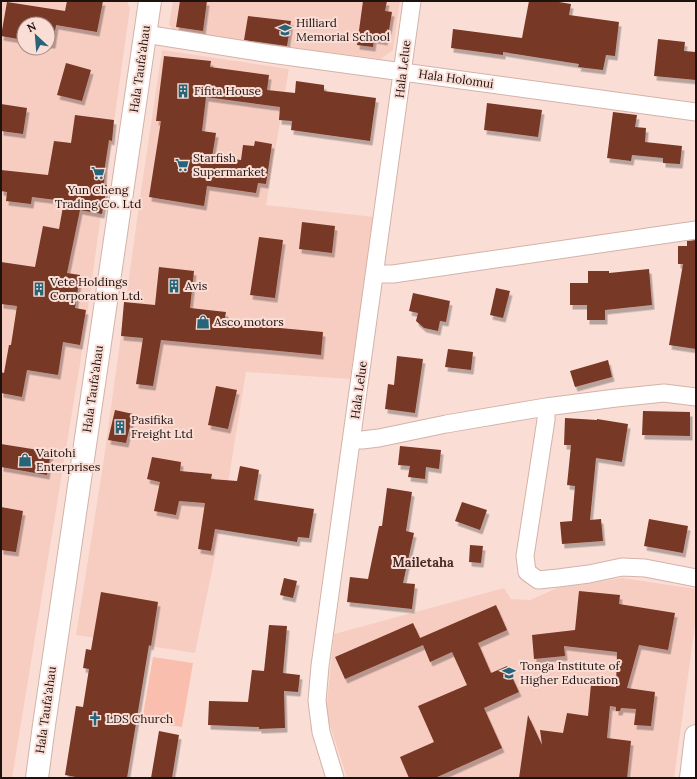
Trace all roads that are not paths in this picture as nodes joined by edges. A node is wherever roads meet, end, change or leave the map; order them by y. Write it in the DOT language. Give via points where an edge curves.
graph roads {
  1 [pos="150,1"];
  2 [pos="412,1"];
  3 [pos="145,34"];
  4 [pos="403,72"];
  5 [pos="696,112"];
  6 [pos="696,230"];
  7 [pos="375,274"];
  8 [pos="696,397"];
  9 [pos="546,407"];
  10 [pos="352,439"];
  11 [pos="696,578"];
  12 [pos="696,736"];
  13 [pos="37,778"];
  14 [pos="335,778"];
  15 [pos="691,778"];
  1 -- 3 [label="main road, Hala Taufa'ahau"];
  2 -- 4 [label="street, Hala Lelue"];
  3 -- 4 [label="street, Hala Holomui"];
  3 -- 13 [label="main road, Hala Taufa'ahau"];
  4 -- 5 [label="street, Hala Holomui"];
  4 -- 7 [label="street, Hala Lelue"];
  6 -- 7 [label="street" via="393,274"];
  7 -- 10 [label="street, Hala Lelue"];
  8 -- 9 [label="street" via="664,393"];
  9 -- 10 [label="street" via="379,438"];
  9 -- 11 [label="street" via="525,556 527,572 538,580 622,567 645,568"];
  10 -- 14 [label="street, Hala Lelue" via="317,701 321,732"];
  12 -- 15 [label="main road"];
}
